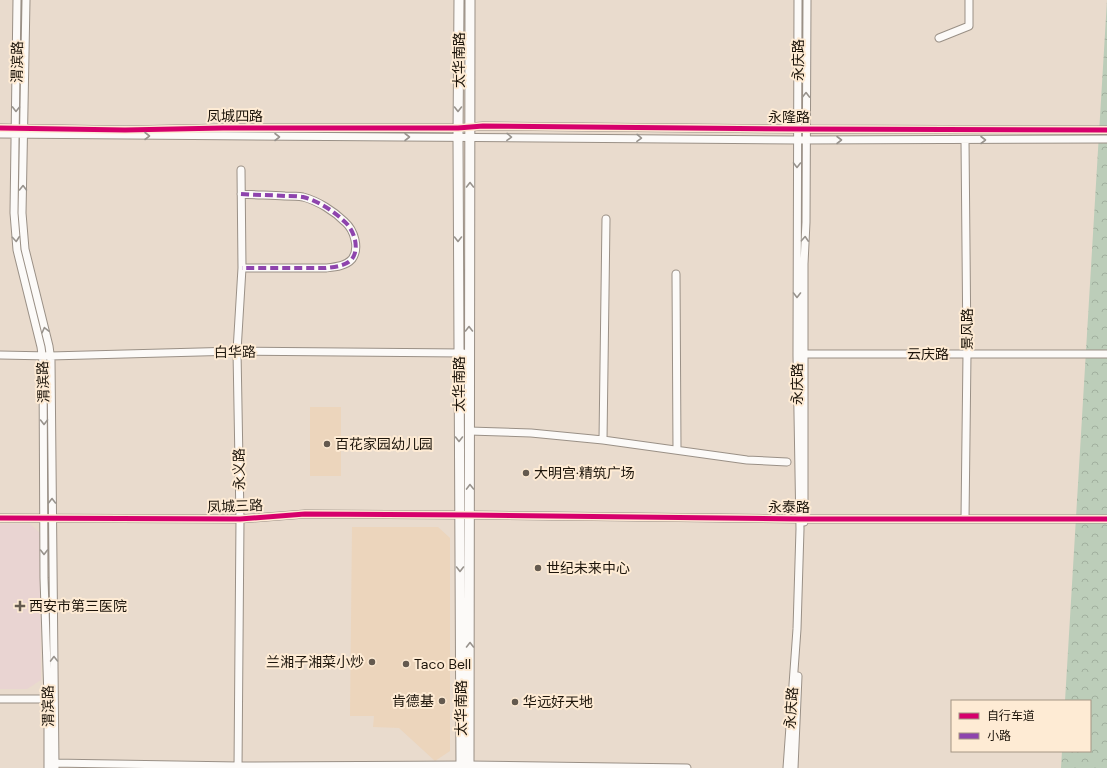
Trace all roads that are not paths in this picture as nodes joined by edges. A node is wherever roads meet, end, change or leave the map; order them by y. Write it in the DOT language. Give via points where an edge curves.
graph roads {
  1 [pos="17,0"];
  2 [pos="26,0"];
  3 [pos="459,0"];
  4 [pos="470,0"];
  5 [pos="798,0"];
  6 [pos="807,0"];
  7 [pos="969,0"];
  8 [pos="939,38"];
  9 [pos="470,126"];
  10 [pos="0,128"];
  11 [pos="798,129"];
  12 [pos="806,129"];
  13 [pos="1107,130"];
  14 [pos="16,131"];
  15 [pos="24,131"];
  16 [pos="458,133"];
  17 [pos="0,134"];
  18 [pos="470,137"];
  19 [pos="1107,139"];
  20 [pos="797,140"];
  21 [pos="806,140"];
  22 [pos="965,140"];
  23 [pos="241,170"];
  24 [pos="241,194"];
  25 [pos="606,219"];
  26 [pos="242,268"];
  27 [pos="676,274"];
  28 [pos="237,351"];
  29 [pos="459,353"];
  30 [pos="469,353"];
  31 [pos="801,354"];
  32 [pos="967,354"];
  33 [pos="1107,354"];
  34 [pos="0,355"];
  35 [pos="42,356"];
  36 [pos="50,356"];
  37 [pos="469,430"];
  38 [pos="603,440"];
  39 [pos="677,450"];
  40 [pos="787,462"];
  41 [pos="470,514"];
  42 [pos="460,515"];
  43 [pos="0,518"];
  44 [pos="44,519"];
  45 [pos="52,519"];
  46 [pos="240,519"];
  47 [pos="802,519"];
  48 [pos="965,519"];
  49 [pos="1107,519"];
  50 [pos="0,699"];
  51 [pos="51,699"];
  52 [pos="51,766"];
  53 [pos="238,767"];
  54 [pos="465,767"];
  55 [pos="687,768"];
  56 [pos="787,768"];
  57 [pos="794,768"];
  1 -- 14 [label="street, 渭滨路, one-way"];
  2 -- 15 [label="street, 渭滨路"];
  3 -- 16 [label="main road, 太华南路, one-way"];
  4 -- 9 [label="main road, 太华南路"];
  5 -- 11 [label="street, 永庆路"];
  12 -- 6 [label="street, 永庆路, one-way"];
  7 -- 8 [label="street" via="969,26"];
  9 -- 11 [label="street, 永隆路"];
  9 -- 16 [label="street, 凤城四路"];
  9 -- 18 [label="main road, 太华南路"];
  10 -- 14 [label="street, 凤城四路"];
  11 -- 12 [label="street, 永隆路"];
  11 -- 20 [label="street, 永庆路"];
  12 -- 13 [label="street, 永隆路"];
  12 -- 21 [label="street, 永庆路"];
  14 -- 15 [label="street, 凤城四路"];
  14 -- 17 [label="street, 凤城四路"];
  14 -- 35 [label="street, 渭滨路, one-way" via="14,213 17,250"];
  15 -- 16 [label="street, 凤城四路" via="223,128"];
  36 -- 15 [label="street, 渭滨路, one-way" via="25,249 22,213"];
  16 -- 18 [label="street, 凤城四路"];
  16 -- 29 [label="main road, 太华南路, one-way"];
  18 -- 20 [label="street, 永隆路, one-way"];
  30 -- 18 [label="main road, 太华南路, one-way"];
  22 -- 19 [label="street, 永隆路, one-way"];
  20 -- 21 [label="street, 永隆路"];
  20 -- 31 [label="street, 永庆路, one-way"];
  21 -- 22 [label="street, 永隆路, one-way"];
  31 -- 21 [label="street, 永庆路, one-way"];
  22 -- 32 [label="street, 景风路"];
  23 -- 24 [label="street, 永义路"];
  24 -- 26 [label="street, 永义路"];
  24 -- 26 [label="street" via="302,197 318,203 346,223 353,233 355,242 352,259 340,266"];
  25 -- 38 [label="street"];
  26 -- 28 [label="street, 永义路"];
  27 -- 39 [label="street"];
  28 -- 29 [label="street, 白华路"];
  28 -- 36 [label="street, 白华路"];
  28 -- 46 [label="street, 永义路"];
  29 -- 30 [label="street, 白华路"];
  29 -- 42 [label="main road, 太华南路, one-way"];
  30 -- 37 [label="main road, 太华南路"];
  31 -- 32 [label="street, 云庆路"];
  31 -- 47 [label="street, 永庆路"];
  32 -- 33 [label="street, 云庆路"];
  32 -- 48 [label="street, 景风路"];
  34 -- 35 [label="street, 白华路"];
  35 -- 36 [label="street, 白华路"];
  35 -- 44 [label="street, 渭滨路, one-way"];
  45 -- 36 [label="street, 渭滨路, one-way"];
  37 -- 38 [label="street"];
  41 -- 37 [label="main road, 太华南路, one-way"];
  38 -- 39 [label="street"];
  39 -- 40 [label="street" via="747,460"];
  41 -- 42 [label="street, 凤城三路"];
  41 -- 47 [label="street, 永泰路"];
  54 -- 41 [label="main road, 太华南路, one-way"];
  42 -- 46 [label="street, 凤城三路" via="305,514"];
  42 -- 54 [label="main road, 太华南路, one-way"];
  43 -- 44 [label="street, 凤城三路"];
  44 -- 45 [label="street, 凤城三路"];
  44 -- 51 [label="street, 渭滨路, one-way" via="44,578"];
  45 -- 46 [label="street, 凤城三路"];
  51 -- 45 [label="street, 渭滨路, one-way"];
  46 -- 53 [label="street, 永义路"];
  47 -- 48 [label="street, 永泰路"];
  47 -- 56 [label="street, 永庆路"];
  47 -- 57 [label="street, 永庆路"];
  48 -- 49 [label="street, 永泰路"];
  50 -- 51 [label="street"];
  51 -- 52 [label="street, 渭滨路"];
  52 -- 53 [label="street"];
  53 -- 54 [label="street"];
  54 -- 55 [label="street"];
}
